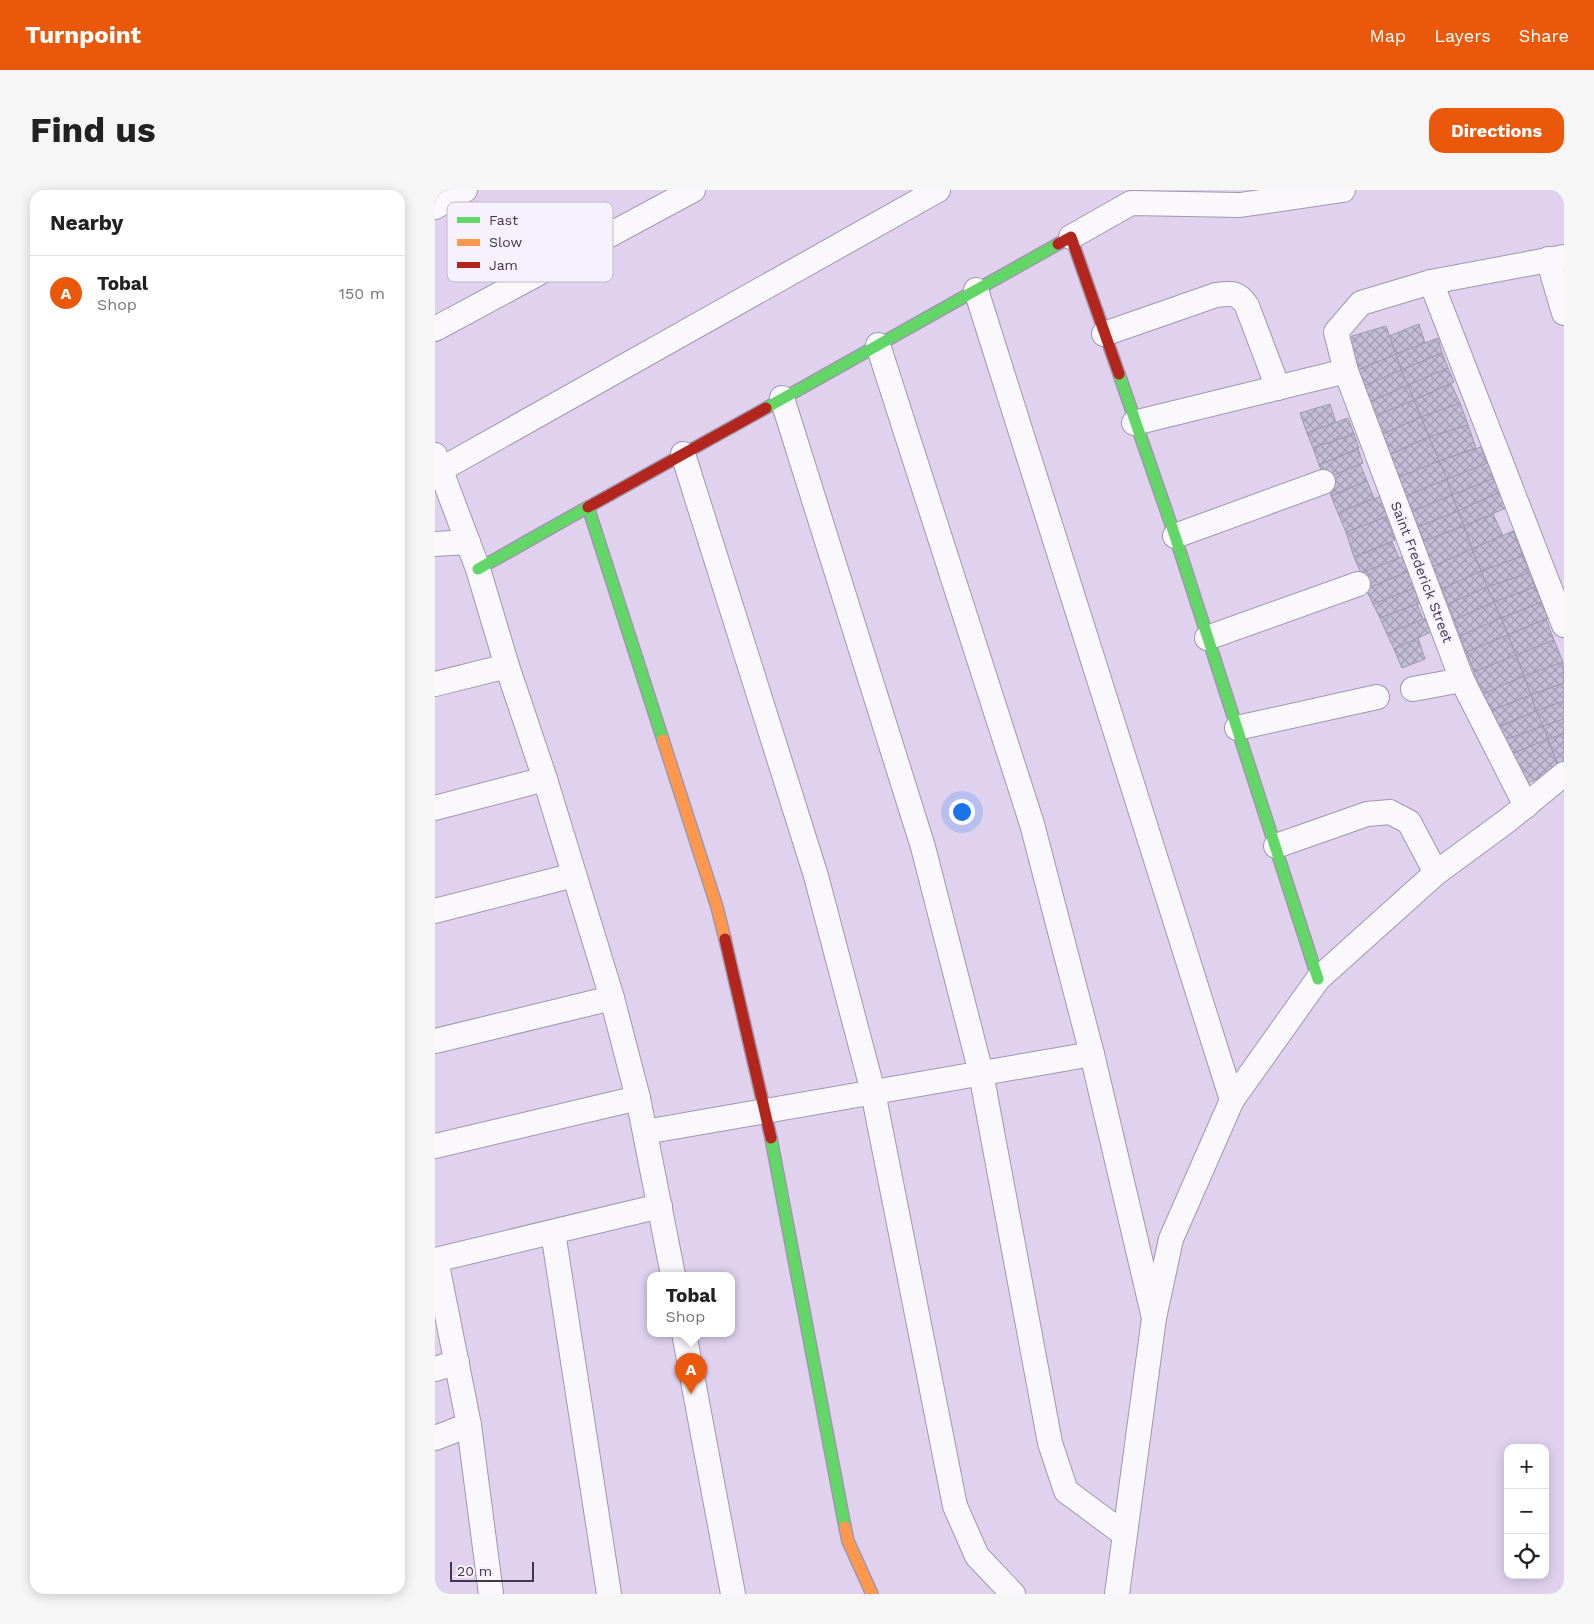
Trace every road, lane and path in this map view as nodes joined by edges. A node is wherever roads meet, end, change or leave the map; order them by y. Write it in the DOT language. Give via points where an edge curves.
graph roads {
  1 [pos="465,190"];
  2 [pos="693,190"];
  3 [pos="938,190"];
  4 [pos="1343,190"];
  5 [pos="1128,197"];
  6 [pos="435,207"];
  7 [pos="613,233"];
  8 [pos="1071,237"];
  9 [pos="1556,258"];
  10 [pos="522,282"];
  11 [pos="1431,282"];
  12 [pos="976,290"];
  13 [pos="1564,313"];
  14 [pos="435,329"];
  15 [pos="1104,334"];
  16 [pos="878,344"];
  17 [pos="1346,371"];
  18 [pos="1277,388"];
  19 [pos="782,398"];
  20 [pos="1134,423"];
  21 [pos="683,454"];
  22 [pos="438,463"];
  23 [pos="1323,482"];
  24 [pos="588,507"];
  25 [pos="1175,536"];
  26 [pos="468,542"];
  27 [pos="435,544"];
  28 [pos="478,569"];
  29 [pos="1358,584"];
  30 [pos="1564,625"];
  31 [pos="1207,638"];
  32 [pos="507,666"];
  33 [pos="1462,680"];
  34 [pos="435,684"];
  35 [pos="1413,689"];
  36 [pos="1377,697"];
  37 [pos="1237,728"];
  38 [pos="1564,774"];
  39 [pos="545,779"];
  40 [pos="1526,806"];
  41 [pos="435,808"];
  42 [pos="1276,846"];
  43 [pos="1437,872"];
  44 [pos="575,875"];
  45 [pos="435,911"];
  46 [pos="1318,979"];
  47 [pos="612,998"];
  48 [pos="435,1041"];
  49 [pos="1092,1054"];
  50 [pos="981,1073"];
  51 [pos="873,1092"];
  52 [pos="638,1098"];
  53 [pos="1232,1100"];
  54 [pos="766,1111"];
  55 [pos="645,1132"];
  56 [pos="435,1146"];
  57 [pos="660,1206"];
  58 [pos="553,1232"];
  59 [pos="436,1260"];
  60 [pos="672,1272"];
  61 [pos="1154,1318"];
  62 [pos="685,1337"];
  63 [pos="446,1365"];
  64 [pos="469,1425"];
  65 [pos="435,1438"];
  66 [pos="1124,1534"];
  67 [pos="491,1594"];
  68 [pos="609,1594"];
  69 [pos="733,1594"];
  70 [pos="872,1594"];
  71 [pos="1013,1594"];
  72 [pos="1117,1594"];
  1 -- 6 [label="street"];
  2 -- 7 [label="street"];
  3 -- 22 [label="street"];
  4 -- 5 [label="street" via="1240,205"];
  5 -- 8 [label="street"];
  8 -- 12 [label="street"];
  8 -- 15 [label="street"];
  9 -- 11 [label="street"];
  9 -- 13 [label="street"];
  10 -- 14 [label="street"];
  11 -- 17 [label="street, Saint Frederick Street" via="1361,303 1336,332"];
  11 -- 30 [label="street"];
  12 -- 16 [label="street"];
  12 -- 53 [label="street"];
  15 -- 18 [label="street" via="1216,295 1231,293 1241,297 1247,306"];
  15 -- 20 [label="street"];
  16 -- 19 [label="street"];
  16 -- 49 [label="street" via="1032,824"];
  17 -- 18 [label="street"];
  17 -- 33 [label="street, Saint Frederick Street"];
  18 -- 20 [label="street"];
  19 -- 21 [label="street"];
  19 -- 50 [label="street" via="923,847"];
  20 -- 25 [label="street"];
  21 -- 24 [label="street"];
  21 -- 51 [label="street" via="816,876"];
  22 -- 26 [label="street"];
  23 -- 25 [label="street"];
  24 -- 28 [label="street"];
  24 -- 54 [label="street" via="717,907"];
  25 -- 31 [label="street"];
  26 -- 27 [label="street"];
  26 -- 28 [label="street"];
  28 -- 32 [label="street"];
  29 -- 31 [label="street"];
  31 -- 37 [label="street"];
  32 -- 34 [label="street"];
  32 -- 39 [label="street"];
  33 -- 35 [label="street"];
  33 -- 40 [label="street, Saint Frederick Street"];
  36 -- 37 [label="street"];
  37 -- 42 [label="street"];
  38 -- 40 [label="street"];
  39 -- 41 [label="street"];
  39 -- 44 [label="street"];
  40 -- 43 [label="street"];
  42 -- 43 [label="street" via="1367,814 1390,812 1409,822"];
  42 -- 46 [label="street"];
  43 -- 46 [label="street"];
  44 -- 45 [label="street"];
  44 -- 47 [label="street"];
  46 -- 53 [label="street"];
  47 -- 48 [label="street"];
  47 -- 52 [label="street"];
  49 -- 50 [label="street"];
  49 -- 61 [label="street"];
  50 -- 51 [label="street"];
  50 -- 66 [label="street" via="1050,1443 1066,1491"];
  51 -- 54 [label="street"];
  51 -- 71 [label="street" via="955,1506 977,1556"];
  52 -- 55 [label="street"];
  52 -- 56 [label="street"];
  53 -- 61 [label="street" via="1171,1239"];
  54 -- 55 [label="street"];
  54 -- 70 [label="street" via="848,1541"];
  55 -- 57 [label="street"];
  57 -- 58 [label="street"];
  57 -- 60 [label="street"];
  58 -- 59 [label="street"];
  58 -- 68 [label="street"];
  59 -- 63 [label="street"];
  61 -- 66 [label="street"];
  62 -- 69 [label="street"];
  63 -- 64 [label="street"];
  64 -- 65 [label="street"];
  64 -- 67 [label="street"];
  66 -- 72 [label="street"];
}
